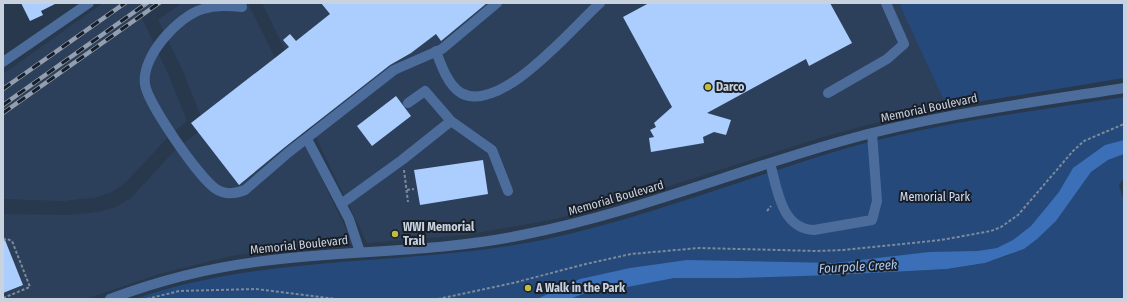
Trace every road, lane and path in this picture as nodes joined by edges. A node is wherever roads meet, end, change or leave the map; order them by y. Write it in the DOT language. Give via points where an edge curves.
graph roads {
  1 [pos="89,3"];
  2 [pos="497,3"];
  3 [pos="600,3"];
  4 [pos="886,3"];
  5 [pos="242,7"];
  6 [pos="436,52"];
  7 [pos="3,62"];
  8 [pos="1124,88"];
  9 [pos="828,93"];
  10 [pos="408,103"];
  11 [pos="452,121"];
  12 [pos="1124,124"];
  13 [pos="872,133"];
  14 [pos="307,138"];
  15 [pos="770,163"];
  16 [pos="403,165"];
  17 [pos="414,189"];
  18 [pos="407,190"];
  19 [pos="508,191"];
  20 [pos="408,202"];
  21 [pos="341,204"];
  22 [pos="3,240"];
  23 [pos="360,252"];
  24 [pos="3,298"];
  25 [pos="110,299"];
  26 [pos="147,299"];
  27 [pos="336,299"];
  28 [pos="438,299"];
  1 -- 7 [label="street"];
  2 -- 6 [label="street"];
  3 -- 6 [label="street" via="549,55 501,89 489,94 469,96 460,92 445,72"];
  4 -- 9 [label="street" via="904,44 887,59"];
  5 -- 14 [label="street" via="202,9 180,22 147,63 145,85 149,96 156,110 208,181 222,192 238,193 245,190"];
  6 -- 14 [label="street" via="394,70"];
  8 -- 13 [label="street, Memorial Boulevard" via="956,115"];
  10 -- 11 [label="street" via="425,91"];
  11 -- 19 [label="street" via="492,150"];
  11 -- 21 [label="street"];
  12 -- 28 [label="path" via="1084,141 1072,151 1018,215 1001,227 979,234 889,247 843,250 699,248 631,254"];
  13 -- 15 [label="street, Memorial Boulevard"];
  13 -- 15 [label="street" via="877,201 872,220 814,230 796,225 790,221 784,209"];
  14 -- 21 [label="street"];
  15 -- 23 [label="street, Memorial Boulevard" via="635,207 553,229 476,242"];
  16 -- 18 [label="path"];
  17 -- 18 [label="path"];
  18 -- 20 [label="path"];
  21 -- 23 [label="street" via="355,232"];
  22 -- 24 [label="path" via="8,238 12,241 30,287"];
  23 -- 25 [label="street, Memorial Boulevard" via="237,265 176,278"];
  26 -- 27 [label="path" via="179,291 256,289"];
}
